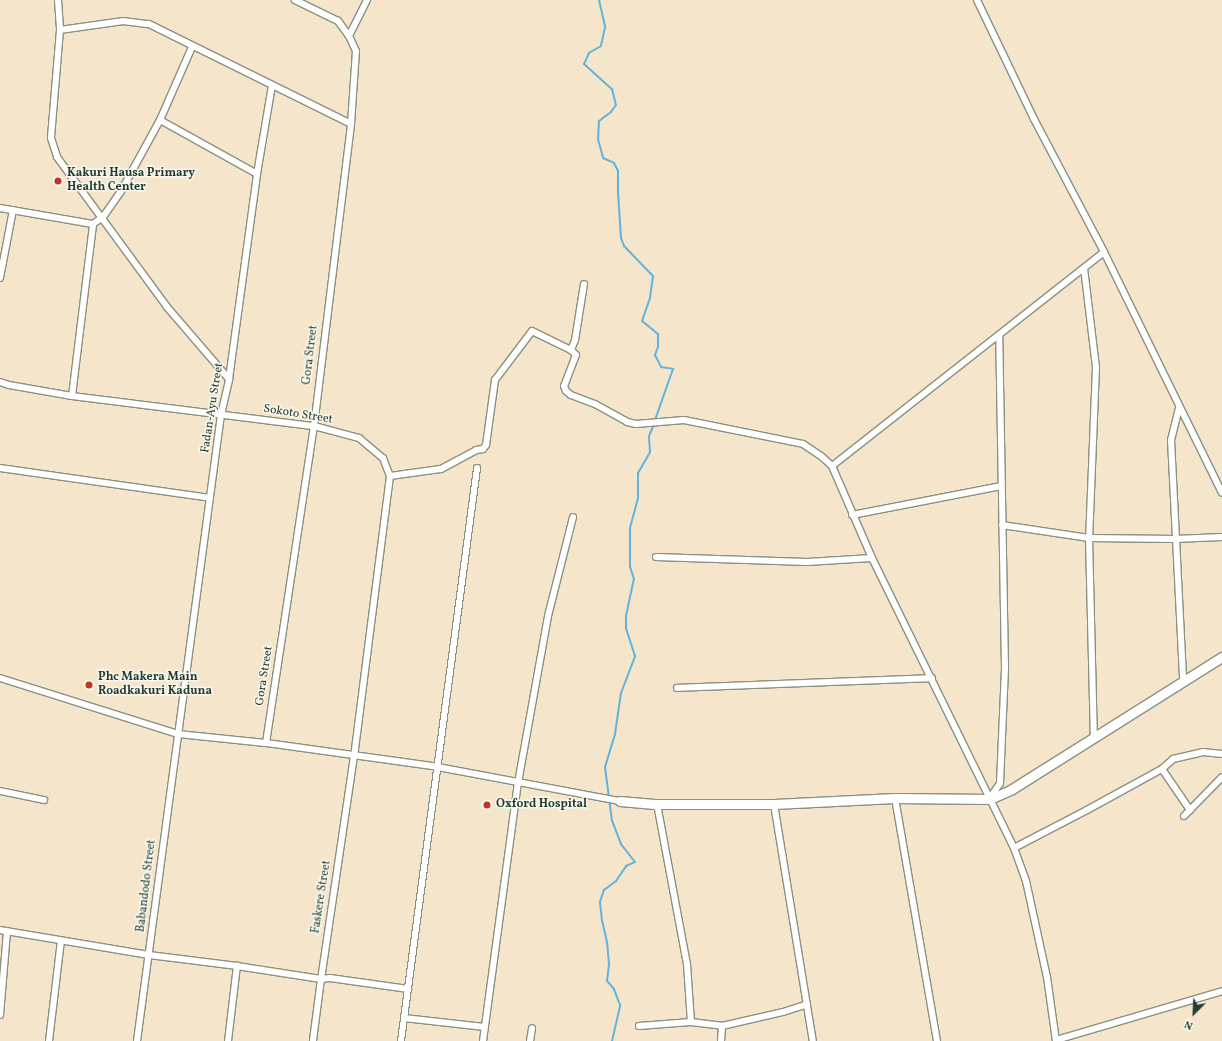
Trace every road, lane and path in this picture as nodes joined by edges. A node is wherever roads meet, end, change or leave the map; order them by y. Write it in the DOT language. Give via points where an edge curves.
graph roads {
  1 [pos="58,0"];
  2 [pos="295,0"];
  3 [pos="367,0"];
  4 [pos="977,0"];
  5 [pos="60,30"];
  6 [pos="349,36"];
  7 [pos="192,47"];
  8 [pos="272,85"];
  9 [pos="160,120"];
  10 [pos="351,124"];
  11 [pos="257,174"];
  12 [pos="0,208"];
  13 [pos="13,210"];
  14 [pos="102,217"];
  15 [pos="93,224"];
  16 [pos="1104,252"];
  17 [pos="1084,268"];
  18 [pos="0,278"];
  19 [pos="584,284"];
  20 [pos="999,336"];
  21 [pos="572,350"];
  22 [pos="228,379"];
  23 [pos="0,382"];
  24 [pos="72,396"];
  25 [pos="1179,408"];
  26 [pos="222,415"];
  27 [pos="314,426"];
  28 [pos="832,466"];
  29 [pos="0,468"];
  30 [pos="478,468"];
  31 [pos="390,476"];
  32 [pos="1001,486"];
  33 [pos="1222,493"];
  34 [pos="210,498"];
  35 [pos="852,515"];
  36 [pos="573,517"];
  37 [pos="1002,525"];
  38 [pos="1222,536"];
  39 [pos="1089,538"];
  40 [pos="1175,539"];
  41 [pos="656,557"];
  42 [pos="872,558"];
  43 [pos="1222,657"];
  44 [pos="0,678"];
  45 [pos="932,678"];
  46 [pos="1183,681"];
  47 [pos="677,688"];
  48 [pos="178,734"];
  49 [pos="1094,738"];
  50 [pos="266,743"];
  51 [pos="1222,754"];
  52 [pos="354,756"];
  53 [pos="438,767"];
  54 [pos="1162,769"];
  55 [pos="1222,777"];
  56 [pos="518,783"];
  57 [pos="0,792"];
  58 [pos="895,798"];
  59 [pos="990,798"];
  60 [pos="44,800"];
  61 [pos="620,801"];
  62 [pos="658,804"];
  63 [pos="774,804"];
  64 [pos="1190,810"];
  65 [pos="1184,816"];
  66 [pos="1014,848"];
  67 [pos="0,930"];
  68 [pos="7,931"];
  69 [pos="61,940"];
  70 [pos="149,955"];
  71 [pos="237,966"];
  72 [pos="321,979"];
  73 [pos="408,989"];
  74 [pos="1222,991"];
  75 [pos="807,1004"];
  76 [pos="0,1014"];
  77 [pos="404,1018"];
  78 [pos="691,1022"];
  79 [pos="639,1026"];
  80 [pos="722,1026"];
  81 [pos="484,1027"];
  82 [pos="532,1028"];
  83 [pos="1056,1040"];
  84 [pos="49,1041"];
  85 [pos="137,1041"];
  86 [pos="228,1041"];
  87 [pos="313,1041"];
  88 [pos="401,1041"];
  89 [pos="483,1041"];
  90 [pos="530,1041"];
  91 [pos="721,1041"];
  92 [pos="813,1041"];
  93 [pos="937,1041"];
  1 -- 5 [label="street"];
  2 -- 6 [label="street, Gora Street" via="338,21"];
  3 -- 6 [label="street"];
  4 -- 16 [label="street" via="1034,119"];
  5 -- 7 [label="street" via="123,21 149,24"];
  5 -- 14 [label="street" via="51,138 58,157"];
  6 -- 10 [label="street, Gora Street" via="356,52"];
  7 -- 8 [label="street"];
  7 -- 9 [label="street"];
  8 -- 10 [label="street"];
  8 -- 11 [label="street, Fadan-Ayu Street"];
  9 -- 11 [label="street"];
  9 -- 14 [label="street" via="120,193"];
  10 -- 27 [label="street, Gora Street"];
  11 -- 22 [label="street, Fadan-Ayu Street"];
  12 -- 13 [label="street"];
  13 -- 15 [label="street"];
  13 -- 18 [label="street"];
  14 -- 15 [label="street"];
  14 -- 22 [label="street" via="167,307"];
  15 -- 24 [label="street"];
  16 -- 17 [label="street"];
  16 -- 25 [label="street"];
  17 -- 20 [label="street"];
  17 -- 39 [label="street" via="1096,367"];
  19 -- 21 [label="street"];
  20 -- 28 [label="street"];
  20 -- 32 [label="street"];
  21 -- 28 [label="street" via="576,355 564,386 566,391 627,422 650,424 684,420 803,444"];
  21 -- 31 [label="street" via="532,332 495,380 486,445 483,449 476,450 441,469"];
  22 -- 26 [label="street, Fadan-Ayu Street"];
  23 -- 24 [label="street, Sokoto Street" via="9,386"];
  24 -- 26 [label="street, Sokoto Street"];
  25 -- 33 [label="street"];
  25 -- 40 [label="street" via="1171,440"];
  26 -- 27 [label="street, Sokoto Street"];
  26 -- 34 [label="street, Fadan-Ayu Street"];
  27 -- 31 [label="street, Sokoto Street" via="359,438 383,458"];
  27 -- 50 [label="street, Gora Street"];
  28 -- 35 [label="street"];
  29 -- 34 [label="street"];
  30 -- 53 [label="street"];
  31 -- 52 [label="street, Sokoto Street"];
  32 -- 35 [label="street"];
  32 -- 37 [label="street"];
  34 -- 48 [label="street, Fadan-Ayu Street"];
  35 -- 42 [label="street"];
  36 -- 56 [label="street" via="548,616"];
  37 -- 39 [label="street"];
  37 -- 59 [label="street" via="1005,668 1000,783"];
  38 -- 40 [label="street"];
  39 -- 40 [label="street"];
  39 -- 49 [label="street"];
  40 -- 46 [label="street"];
  41 -- 42 [label="street" via="807,562"];
  42 -- 45 [label="street"];
  43 -- 46 [label="main road"];
  44 -- 48 [label="street"];
  45 -- 47 [label="street"];
  45 -- 59 [label="street"];
  46 -- 49 [label="main road"];
  48 -- 50 [label="street"];
  48 -- 70 [label="street, Babandodo Street"];
  49 -- 59 [label="main road" via="1012,789"];
  50 -- 52 [label="street"];
  51 -- 54 [label="street" via="1203,752 1174,760"];
  52 -- 53 [label="street"];
  52 -- 72 [label="street, Faskere Street"];
  53 -- 56 [label="street"];
  53 -- 73 [label="street"];
  54 -- 64 [label="street"];
  54 -- 66 [label="street"];
  55 -- 64 [label="street"];
  56 -- 61 [label="street"];
  56 -- 81 [label="street"];
  57 -- 60 [label="street"];
  58 -- 59 [label="main road"];
  58 -- 63 [label="main road"];
  58 -- 93 [label="street"];
  59 -- 66 [label="street"];
  61 -- 62 [label="main road"];
  62 -- 63 [label="main road"];
  62 -- 78 [label="street" via="687,964"];
  63 -- 75 [label="street"];
  64 -- 65 [label="street"];
  66 -- 83 [label="street" via="1030,896 1047,977"];
  67 -- 68 [label="street"];
  68 -- 69 [label="street"];
  68 -- 76 [label="street"];
  69 -- 70 [label="street"];
  69 -- 84 [label="street"];
  70 -- 71 [label="street"];
  70 -- 85 [label="street, Babandodo Street"];
  71 -- 72 [label="street"];
  71 -- 86 [label="street"];
  72 -- 73 [label="street" via="330,978"];
  72 -- 87 [label="street, Faskere Street"];
  73 -- 77 [label="street"];
  74 -- 83 [label="street"];
  75 -- 80 [label="street"];
  75 -- 92 [label="street"];
  77 -- 81 [label="street"];
  77 -- 88 [label="street"];
  78 -- 79 [label="street"];
  78 -- 80 [label="street"];
  80 -- 91 [label="street"];
  81 -- 89 [label="street"];
  82 -- 90 [label="street"];
}
